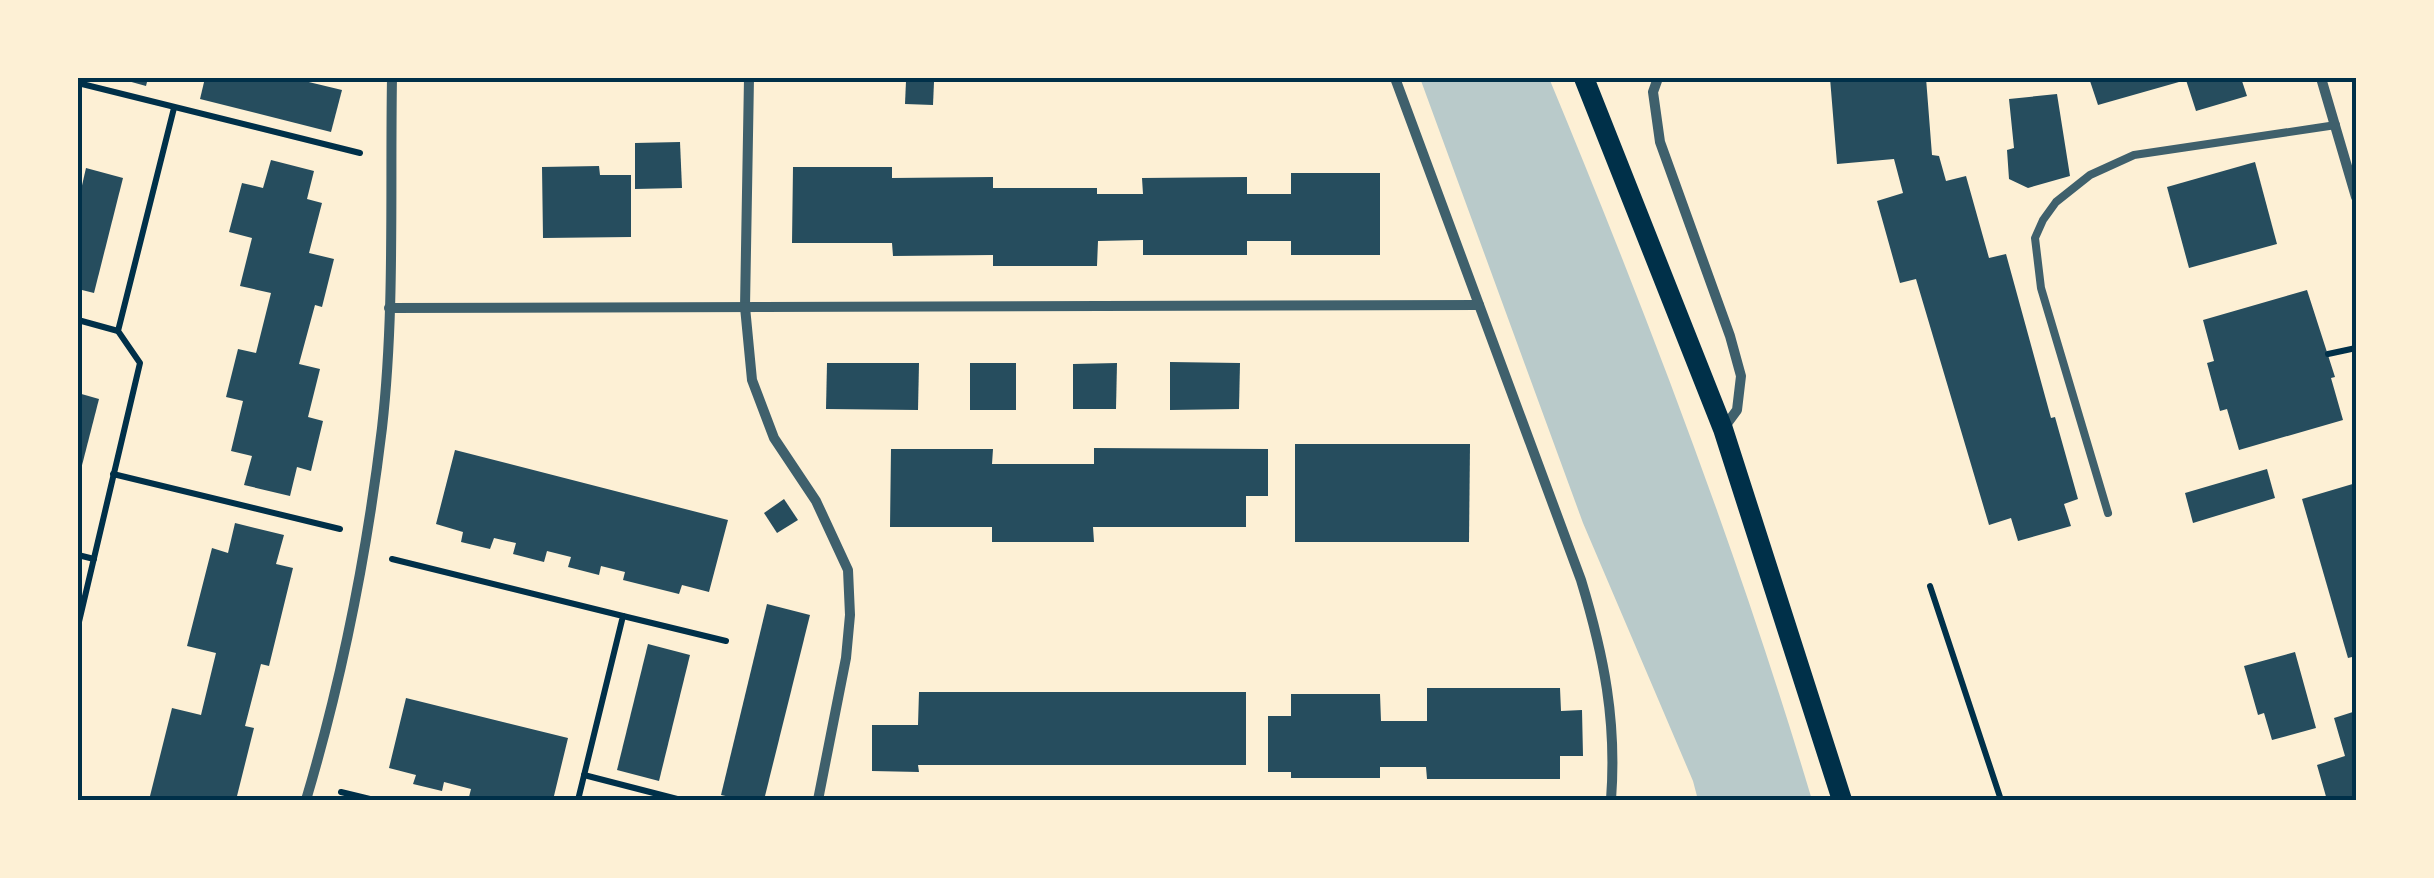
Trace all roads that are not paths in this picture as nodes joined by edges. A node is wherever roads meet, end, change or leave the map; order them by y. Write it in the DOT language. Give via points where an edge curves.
graph roads {
  1 [pos="392,78"];
  2 [pos="748,78"];
  3 [pos="1396,78"];
  4 [pos="1584,78"];
  5 [pos="1658,78"];
  6 [pos="2321,78"];
  7 [pos="2336,126"];
  8 [pos="2356,197"];
  9 [pos="1478,305"];
  10 [pos="746,307"];
  11 [pos="389,308"];
  12 [pos="1722,430"];
  13 [pos="2108,513"];
  14 [pos="306,800"];
  15 [pos="818,800"];
  16 [pos="1611,800"];
  17 [pos="1842,800"];
  1 -- 11 [label="street"];
  2 -- 10 [label="street"];
  3 -- 9 [label="street"];
  4 -- 12 [label="main road"];
  5 -- 12 [label="street" via="1653,92 1660,142 1741,376 1737,410"];
  6 -- 7 [label="street"];
  7 -- 8 [label="street"];
  7 -- 13 [label="lane" via="2134,155 2090,176 2043,220 2035,238 2041,288"];
  9 -- 10 [label="street"];
  9 -- 16 [label="street" via="1598,637 1614,738"];
  10 -- 11 [label="street"];
  10 -- 15 [label="street" via="752,380 774,438 816,501 848,570 846,658"];
  11 -- 14 [label="street" via="365,552"];
  12 -- 17 [label="main road"];
}
